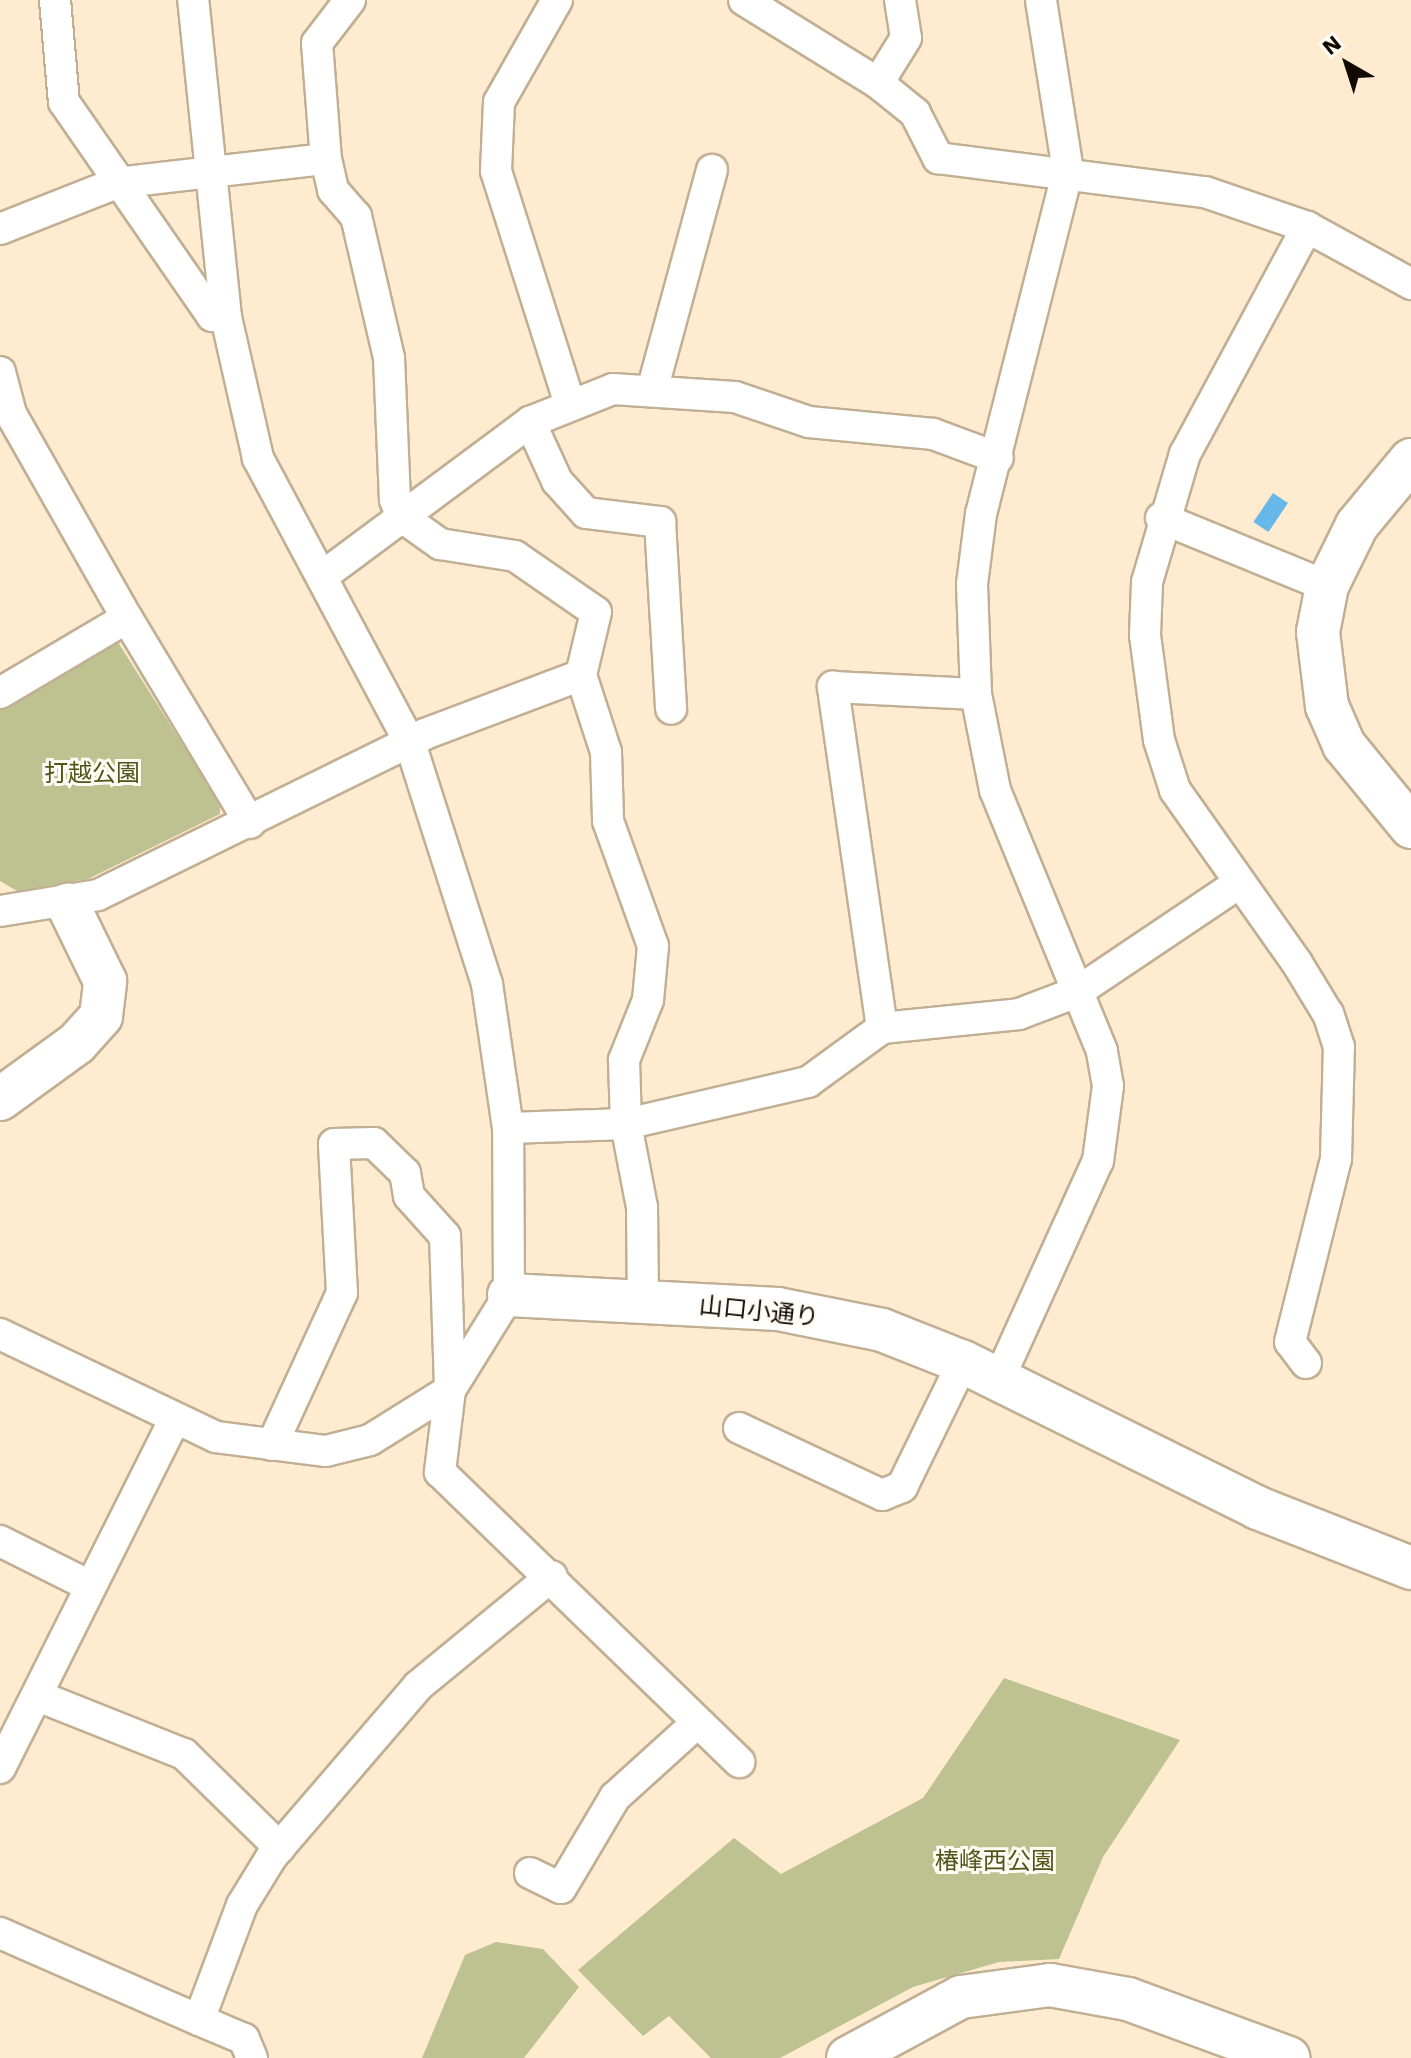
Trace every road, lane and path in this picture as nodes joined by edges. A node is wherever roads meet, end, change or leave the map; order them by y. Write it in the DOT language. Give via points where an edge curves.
graph roads {
  1 [pos="55,0"];
  2 [pos="193,0"];
  3 [pos="350,0"];
  4 [pos="557,0"];
  5 [pos="744,0"];
  6 [pos="900,0"];
  7 [pos="1041,0"];
  8 [pos="878,83"];
  9 [pos="326,159"];
  10 [pos="712,170"];
  11 [pos="1068,171"];
  12 [pos="215,172"];
  13 [pos="117,183"];
  14 [pos="1307,227"];
  15 [pos="0,229"];
  16 [pos="1411,284"];
  17 [pos="226,317"];
  18 [pos="0,372"];
  19 [pos="653,387"];
  20 [pos="569,401"];
  21 [pos="530,422"];
  22 [pos="998,458"];
  23 [pos="1411,460"];
  24 [pos="402,517"];
  25 [pos="1161,518"];
  26 [pos="324,575"];
  27 [pos="1327,586"];
  28 [pos="127,618"];
  29 [pos="581,675"];
  30 [pos="0,693"];
  31 [pos="976,694"];
  32 [pos="671,709"];
  33 [pos="410,743"];
  34 [pos="250,823"];
  35 [pos="1411,827"];
  36 [pos="1236,885"];
  37 [pos="68,905"];
  38 [pos="0,911"];
  39 [pos="1077,992"];
  40 [pos="882,1028"];
  41 [pos="0,1099"];
  42 [pos="626,1124"];
  43 [pos="508,1128"];
  44 [pos="509,1295"];
  45 [pos="643,1302"];
  46 [pos="0,1334"];
  47 [pos="1306,1363"];
  48 [pos="981,1372"];
  49 [pos="450,1390"];
  50 [pos="175,1418"];
  51 [pos="739,1428"];
  52 [pos="272,1445"];
  53 [pos="0,1541"];
  54 [pos="1411,1568"];
  55 [pos="552,1576"];
  56 [pos="90,1586"];
  57 [pos="38,1696"];
  58 [pos="697,1723"];
  59 [pos="739,1762"];
  60 [pos="0,1768"];
  61 [pos="280,1848"];
  62 [pos="530,1873"];
  63 [pos="0,1933"];
  64 [pos="199,2020"];
  65 [pos="1276,2056"];
  66 [pos="252,2058"];
  67 [pos="848,2058"];
  1 -- 13 [label="street" via="64,102"];
  2 -- 12 [label="street"];
  3 -- 9 [label="street" via="317,43"];
  4 -- 20 [label="street" via="499,102 496,171"];
  5 -- 8 [label="street"];
  6 -- 8 [label="street" via="906,38"];
  7 -- 11 [label="street"];
  8 -- 11 [label="street" via="915,113 938,158"];
  9 -- 12 [label="street"];
  9 -- 24 [label="street" via="333,190 356,216 389,358"];
  10 -- 19 [label="street"];
  11 -- 14 [label="street" via="1205,192"];
  11 -- 22 [label="street"];
  12 -- 13 [label="street"];
  12 -- 17 [label="street"];
  13 -- 15 [label="street"];
  13 -- 17 [label="street" via="212,316"];
  14 -- 16 [label="street"];
  14 -- 25 [label="street" via="1185,454"];
  17 -- 26 [label="street" via="258,458"];
  18 -- 28 [label="street" via="11,414"];
  19 -- 20 [label="street"];
  19 -- 22 [label="street" via="735,397 809,422 933,434"];
  20 -- 21 [label="street"];
  21 -- 24 [label="street"];
  21 -- 32 [label="street" via="557,481 586,513 660,522"];
  22 -- 31 [label="street" via="972,584"];
  23 -- 27 [label="street" via="1357,525"];
  24 -- 26 [label="street"];
  24 -- 29 [label="street" via="440,544 515,556 596,612"];
  25 -- 27 [label="street"];
  25 -- 36 [label="street" via="1145,635 1159,740 1175,790"];
  26 -- 33 [label="street"];
  27 -- 35 [label="street" via="1318,632 1327,706 1344,745"];
  28 -- 30 [label="street"];
  28 -- 34 [label="street"];
  29 -- 33 [label="street"];
  29 -- 42 [label="street" via="606,752 608,821 652,926 648,1000 624,1060"];
  31 -- 39 [label="street" via="995,790"];
  31 -- 40 [label="street" via="833,687"];
  33 -- 34 [label="street"];
  33 -- 43 [label="street" via="487,984"];
  34 -- 37 [label="street"];
  36 -- 39 [label="street"];
  36 -- 47 [label="street" via="1305,975 1339,1047 1336,1159 1290,1342"];
  37 -- 38 [label="street"];
  37 -- 41 [label="street" via="105,981 101,1016 77,1043"];
  39 -- 40 [label="street" via="1019,1014"];
  39 -- 48 [label="street" via="1102,1051 1107,1122 1098,1161"];
  40 -- 42 [label="street" via="808,1082"];
  42 -- 43 [label="street"];
  42 -- 45 [label="street" via="642,1207"];
  43 -- 44 [label="street"];
  44 -- 45 [label="street, 山口小通り"];
  44 -- 49 [label="street"];
  45 -- 48 [label="street, 山口小通り" via="805,1313 882,1330"];
  46 -- 50 [label="street"];
  48 -- 51 [label="street" via="902,1487 882,1495"];
  48 -- 54 [label="street, 山口小通り" via="1258,1508"];
  49 -- 52 [label="street" via="370,1440 326,1451"];
  49 -- 52 [label="street" via="445,1236 409,1196 405,1173 374,1143 334,1144 342,1293"];
  49 -- 55 [label="street" via="440,1472"];
  50 -- 52 [label="street" via="216,1437"];
  50 -- 56 [label="street"];
  53 -- 56 [label="street"];
  55 -- 58 [label="street"];
  55 -- 61 [label="street" via="418,1686"];
  56 -- 57 [label="street"];
  57 -- 60 [label="street"];
  57 -- 61 [label="street" via="184,1754"];
  58 -- 59 [label="street"];
  58 -- 62 [label="street" via="615,1797 561,1888"];
  61 -- 64 [label="street" via="242,1905"];
  63 -- 64 [label="street"];
  64 -- 66 [label="street" via="244,2039"];
  65 -- 67 [label="street" via="1128,1999 1050,1985 961,1997"];
}
